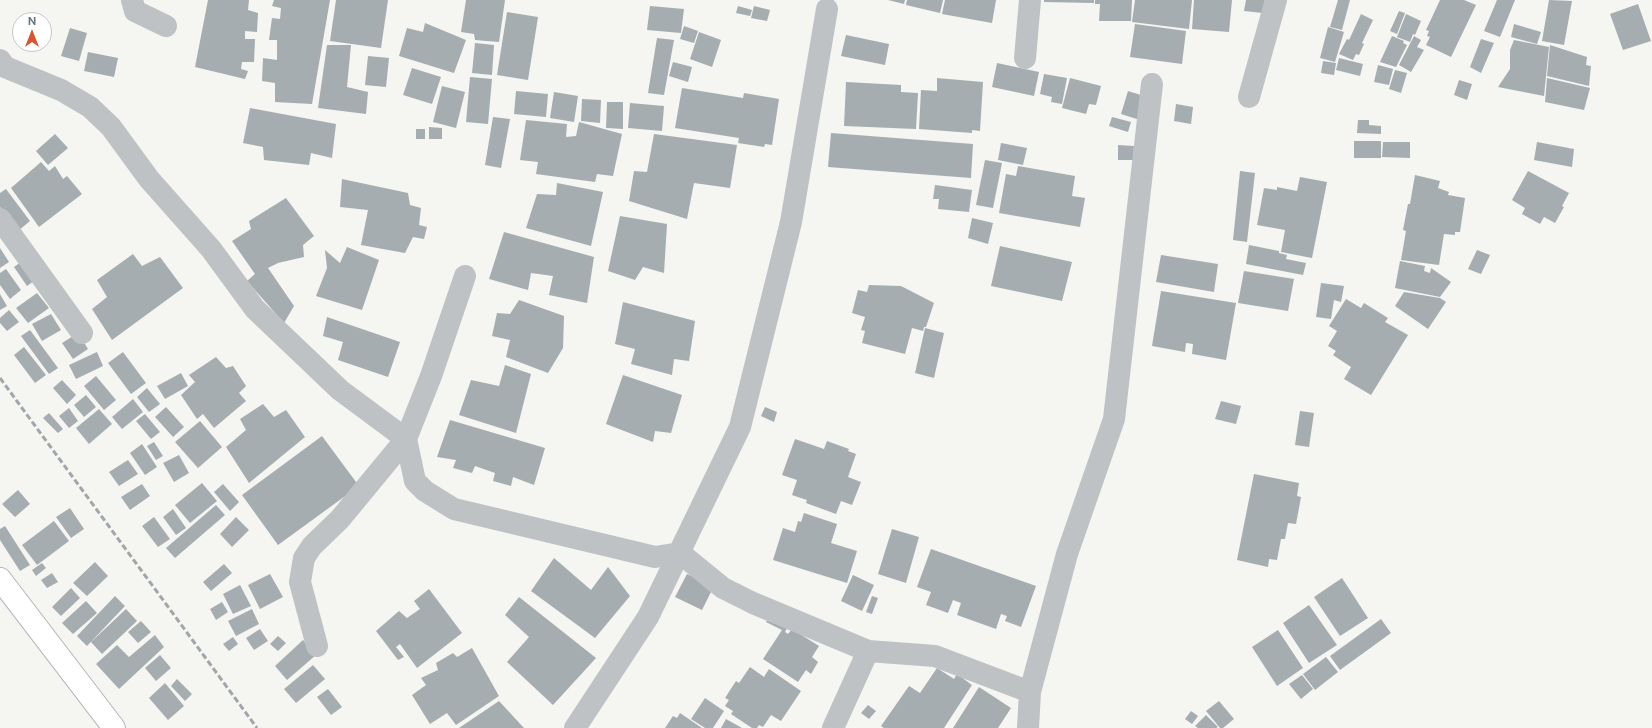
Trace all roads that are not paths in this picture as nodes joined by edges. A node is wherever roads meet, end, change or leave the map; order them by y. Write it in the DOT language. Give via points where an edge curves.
graph roads {
  1 [pos="132,0"];
  2 [pos="1030,0"];
  3 [pos="1276,0"];
  4 [pos="827,9"];
  5 [pos="166,26"];
  6 [pos="1025,58"];
  7 [pos="0,60"];
  8 [pos="1152,84"];
  9 [pos="1249,97"];
  10 [pos="0,218"];
  11 [pos="465,276"];
  12 [pos="82,333"];
  13 [pos="406,439"];
  14 [pos="680,553"];
  15 [pos="0,579"];
  16 [pos="317,646"];
  17 [pos="868,651"];
  18 [pos="1030,692"];
  19 [pos="114,728"];
  20 [pos="575,728"];
  21 [pos="833,728"];
  22 [pos="1028,728"];
  1 -- 5 [label="street" via="135,11"];
  2 -- 6 [label="street"];
  3 -- 9 [label="street"];
  4 -- 14 [label="street" via="791,222 740,427"];
  7 -- 13 [label="street" via="5,67 61,90 90,107 106,122 149,179 211,249 256,309 340,390"];
  8 -- 18 [label="street" via="1114,419 1067,554"];
  10 -- 12 [label="street"];
  11 -- 13 [label="street" via="431,376"];
  13 -- 14 [label="street" via="415,481 425,491 454,509 655,557"];
  13 -- 16 [label="street" via="304,558 300,582"];
  14 -- 17 [label="street" via="723,588"];
  14 -- 20 [label="street" via="648,617"];
  15 -- 19 [label="main road"];
  17 -- 18 [label="street" via="935,656"];
  17 -- 21 [label="street"];
  18 -- 22 [label="street"];
}
